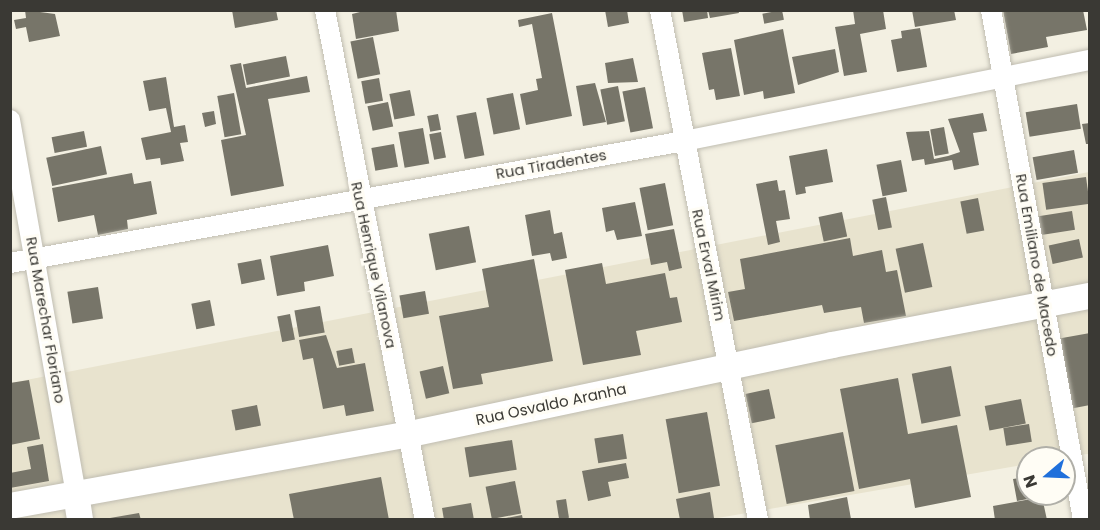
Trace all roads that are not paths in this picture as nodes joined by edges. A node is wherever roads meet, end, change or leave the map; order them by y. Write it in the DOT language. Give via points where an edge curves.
graph roads {
  1 [pos="325,10"];
  2 [pos="660,10"];
  3 [pos="991,10"];
  4 [pos="1089,60"];
  5 [pos="1004,77"];
  6 [pos="10,120"];
  7 [pos="684,141"];
  8 [pos="360,198"];
  9 [pos="35,258"];
  10 [pos="10,263"];
  11 [pos="1089,296"];
  12 [pos="1043,303"];
  13 [pos="730,367"];
  14 [pos="410,434"];
  15 [pos="76,494"];
  16 [pos="10,506"];
  17 [pos="80,519"];
  18 [pos="425,519"];
  19 [pos="758,519"];
  20 [pos="1083,519"];
  1 -- 8 [label="street, Rua Henrique Vilanova"];
  2 -- 7 [label="street, Rua Erval Mirim"];
  3 -- 5 [label="street, Rua Emiliano de Macedo"];
  4 -- 5 [label="street, Rua Tiradentes"];
  5 -- 7 [label="street, Rua Tiradentes"];
  5 -- 12 [label="street, Rua Emiliano de Macedo"];
  6 -- 9 [label="street, Rua Marechar Floriano"];
  7 -- 8 [label="street, Rua Tiradentes"];
  7 -- 13 [label="street, Rua Erval Mirim"];
  8 -- 9 [label="street, Rua Tiradentes"];
  8 -- 14 [label="street, Rua Henrique Vilanova"];
  9 -- 10 [label="street, Rua Tiradentes"];
  9 -- 15 [label="street, Rua Marechar Floriano"];
  11 -- 12 [label="main road, Rua Osvaldo Aranha"];
  12 -- 13 [label="main road, Rua Osvaldo Aranha"];
  12 -- 20 [label="street, Rua Emiliano de Macedo"];
  13 -- 14 [label="main road, Rua Osvaldo Aranha"];
  13 -- 19 [label="street, Rua Erval Mirim"];
  14 -- 15 [label="main road, Rua Osvaldo Aranha"];
  14 -- 18 [label="street, Rua Henrique Vilanova"];
  15 -- 16 [label="main road, Rua Osvaldo Aranha"];
  15 -- 17 [label="main road, Rua Marechar Floriano"];
}
